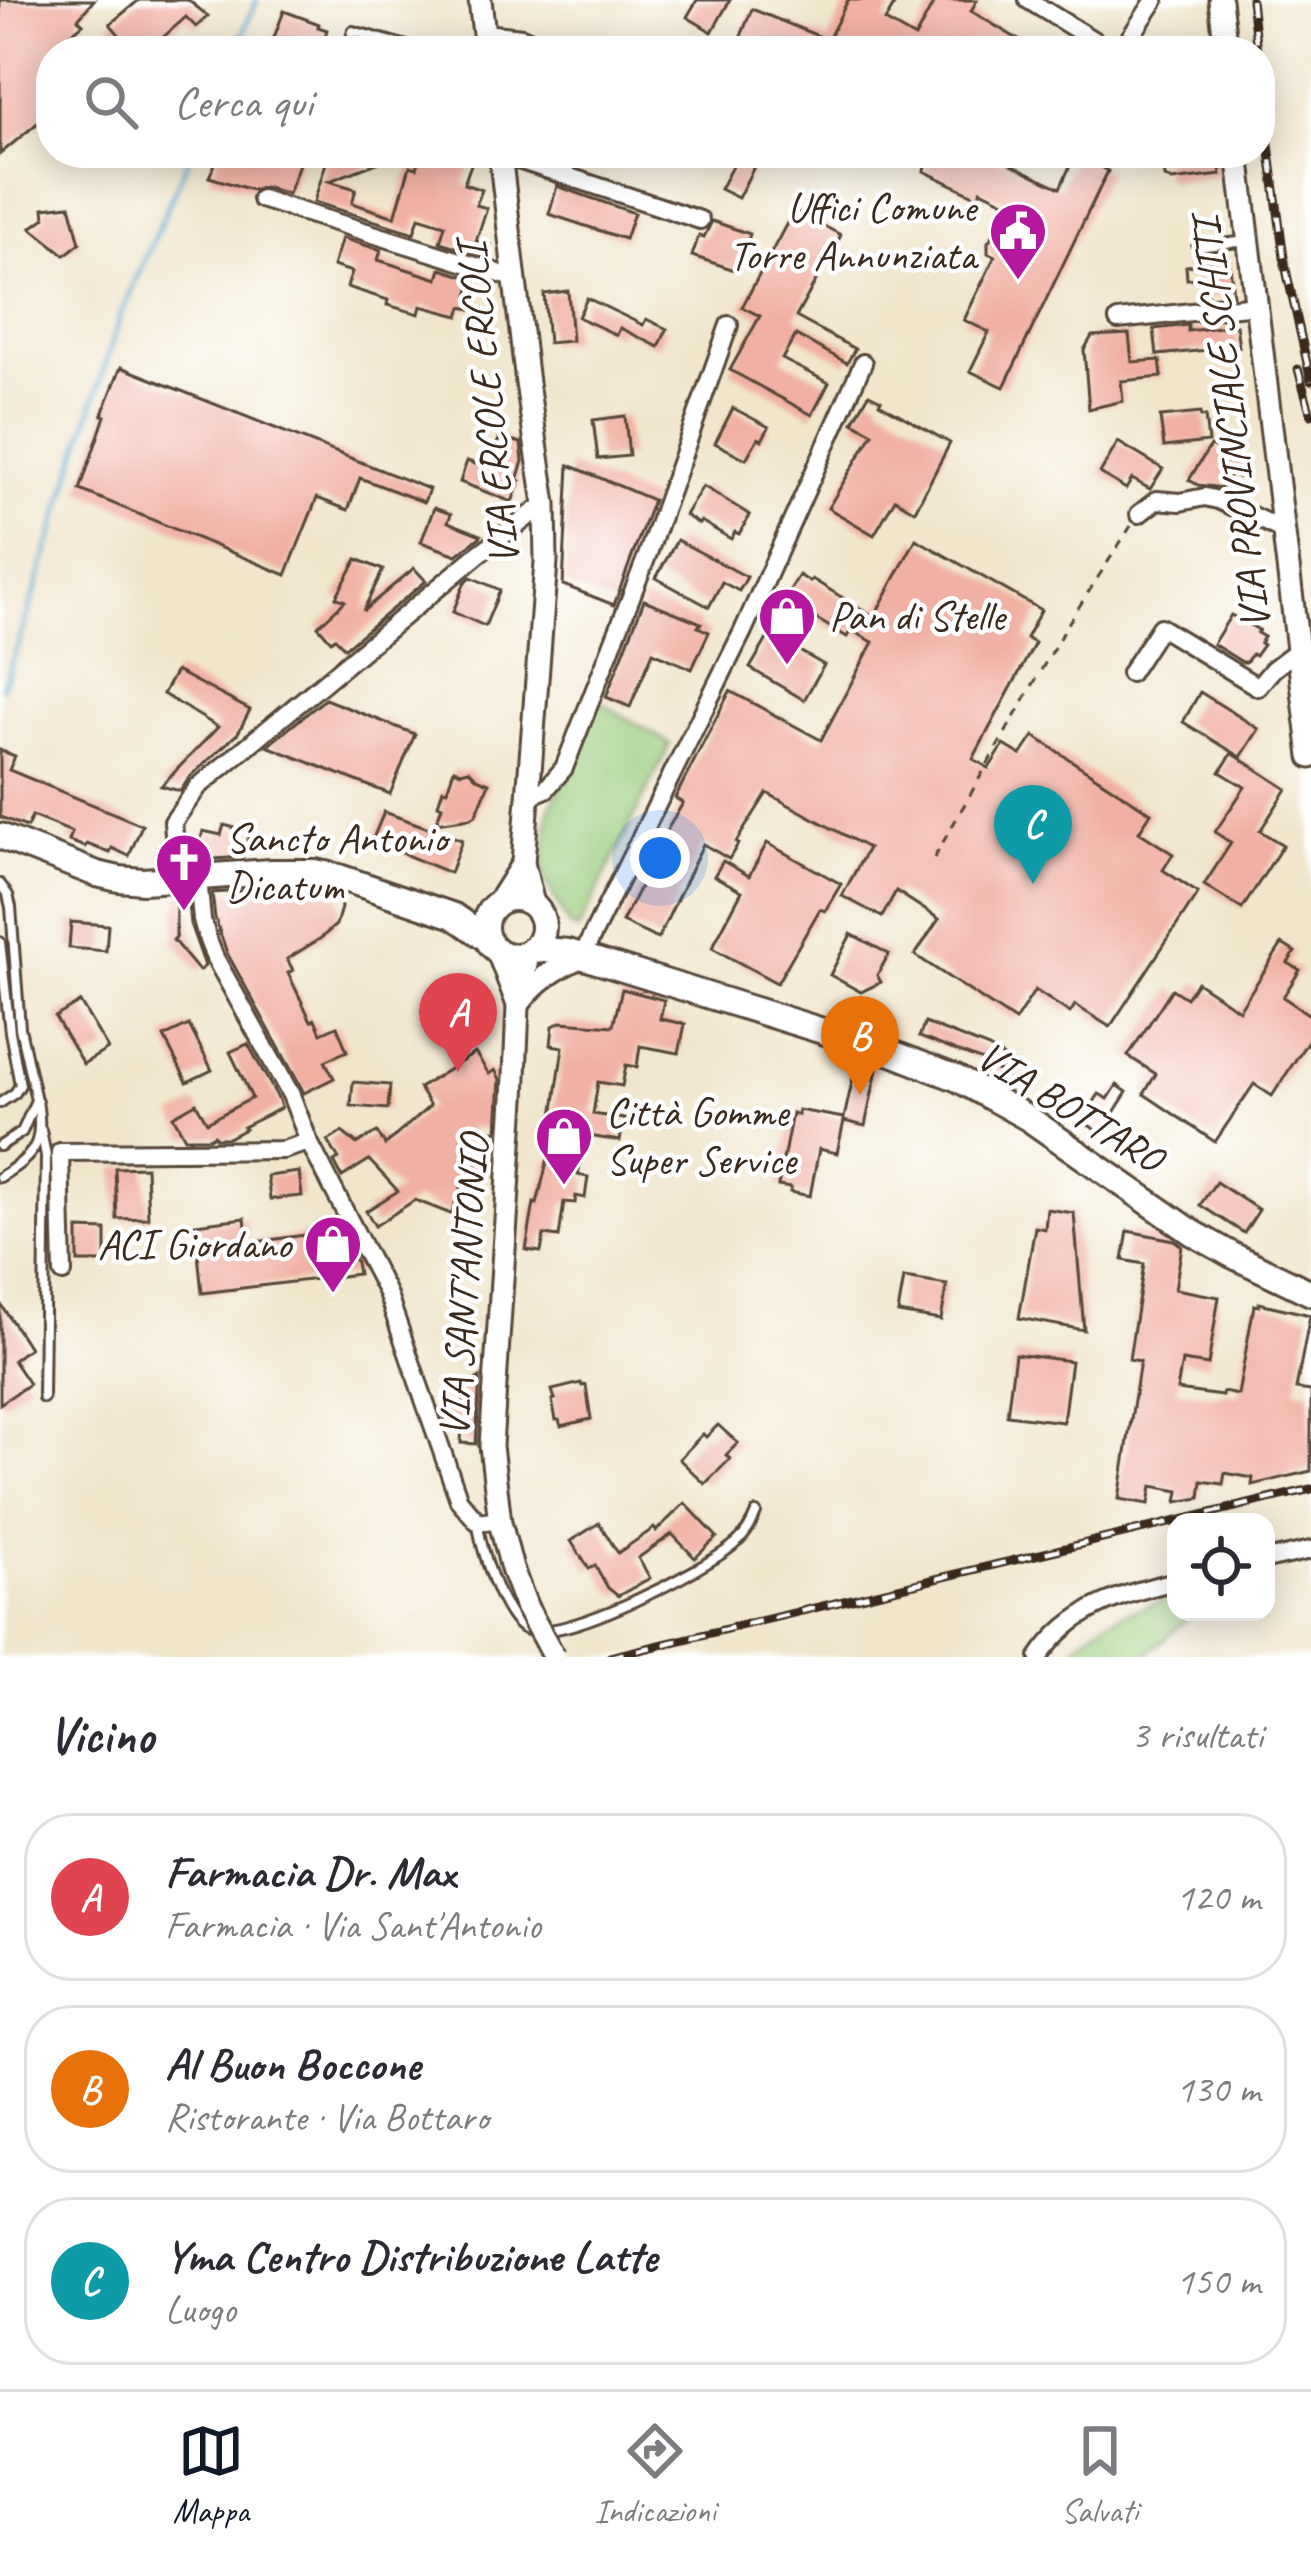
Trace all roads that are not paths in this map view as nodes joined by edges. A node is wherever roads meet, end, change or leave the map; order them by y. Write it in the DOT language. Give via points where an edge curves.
graph roads {
  1 [pos="480,0"];
  2 [pos="1028,0"];
  3 [pos="1155,0"];
  4 [pos="1220,0"];
  5 [pos="484,36"];
  6 [pos="1087,36"];
  7 [pos="1131,36"];
  8 [pos="1224,36"];
  9 [pos="502,168"];
  10 [pos="542,168"];
  11 [pos="1240,168"];
  12 [pos="261,199"];
  13 [pos="700,220"];
  14 [pos="1249,241"];
  15 [pos="1197,247"];
  16 [pos="517,279"];
  17 [pos="1256,305"];
  18 [pos="1118,320"];
  19 [pos="729,325"];
  20 [pos="863,363"];
  21 [pos="545,504"];
  22 [pos="1139,514"];
  23 [pos="1282,530"];
  24 [pos="1298,650"];
  25 [pos="1130,673"];
  26 [pos="1311,757"];
  27 [pos="529,796"];
  28 [pos="8,843"];
  29 [pos="523,862"];
  30 [pos="198,878"];
  31 [pos="0,884"];
  32 [pos="494,905"];
  33 [pos="538,913"];
  34 [pos="454,916"];
  35 [pos="0,941"];
  36 [pos="492,945"];
  37 [pos="530,951"];
  38 [pos="575,954"];
  39 [pos="518,1006"];
  40 [pos="36,1100"];
  41 [pos="0,1103"];
  42 [pos="41,1130"];
  43 [pos="309,1142"];
  44 [pos="0,1146"];
  45 [pos="34,1149"];
  46 [pos="46,1156"];
  47 [pos="0,1177"];
  48 [pos="63,1274"];
  49 [pos="1311,1293"];
  50 [pos="43,1398"];
  51 [pos="756,1513"];
  52 [pos="489,1521"];
  53 [pos="1311,1550"];
  54 [pos="1275,1558"];
  55 [pos="1167,1583"];
  56 [pos="554,1657"];
  57 [pos="1039,1657"];
  1 -- 5 [label="street"];
  2 -- 6 [label="street"];
  3 -- 7 [label="street"];
  4 -- 8 [label="street"];
  9 -- 16 [label="street, VIA ERCOLE ERCOLI"];
  10 -- 13 [label="street"];
  11 -- 14 [label="street, VIA PROVINCIALE SCHITI"];
  12 -- 16 [label="street"];
  14 -- 15 [label="lane"];
  14 -- 17 [label="street, VIA PROVINCIALE SCHITI"];
  16 -- 21 [label="street, VIA ERCOLE ERCOLI"];
  17 -- 18 [label="street"];
  17 -- 23 [label="street, VIA PROVINCIALE SCHITI"];
  19 -- 27 [label="street" via="564,768"];
  20 -- 38 [label="street" via="742,631"];
  21 -- 27 [label="street, VIA ERCOLE ERCOLI"];
  21 -- 30 [label="street" via="198,787 173,822 175,847"];
  22 -- 23 [label="street" via="1157,500 1205,497"];
  23 -- 24 [label="street, VIA PROVINCIALE SCHITI"];
  24 -- 25 [label="street" via="1258,687 1160,627"];
  24 -- 26 [label="street, VIA PROVINCIALE SCHITI"];
  27 -- 29 [label="street, VIA ERCOLE ERCOLI"];
  28 -- 30 [label="main road" via="118,879"];
  29 -- 32 [label="street, VIA ERCOLE ERCOLI"];
  29 -- 33 [label="street, VIA ERCOLE ERCOLI"];
  30 -- 34 [label="main road" via="315,872"];
  30 -- 43 [label="street" via="215,958"];
  31 -- 40 [label="lane" via="11,907 20,1028"];
  32 -- 33 [label="main road" via="516,897"];
  32 -- 34 [label="main road"];
  32 -- 36 [label="main road" via="485,919"];
  33 -- 37 [label="main road" via="543,932"];
  33 -- 38 [label="main road"];
  34 -- 36 [label="main road"];
  35 -- 41 [label="lane" via="20,1085"];
  36 -- 37 [label="main road" via="513,956"];
  36 -- 39 [label="street, VIA SANT'ANTONIO"];
  37 -- 38 [label="main road, VIA BOTTARO"];
  37 -- 39 [label="street, VIA SANT'ANTONIO"];
  38 -- 39 [label="street"];
  38 -- 49 [label="main road, VIA BOTTARO" via="956,1078 1028,1118 1192,1233"];
  39 -- 52 [label="street, VIA SANT'ANTONIO"];
  40 -- 42 [label="lane"];
  40 -- 44 [label="lane" via="22,1132"];
  42 -- 45 [label="lane"];
  42 -- 46 [label="lane"];
  43 -- 48 [label="street" via="283,1150 59,1152"];
  43 -- 52 [label="street" via="387,1293 451,1483"];
  45 -- 46 [label="lane"];
  45 -- 47 [label="lane"];
  46 -- 50 [label="lane"];
  51 -- 52 [label="lane" via="735,1544 686,1576 544,1632 512,1618 481,1546"];
  52 -- 56 [label="street, VIA SANT'ANTONIO, bridge"];
  53 -- 54 [label="street"];
  55 -- 57 [label="street" via="1091,1608"];
}
